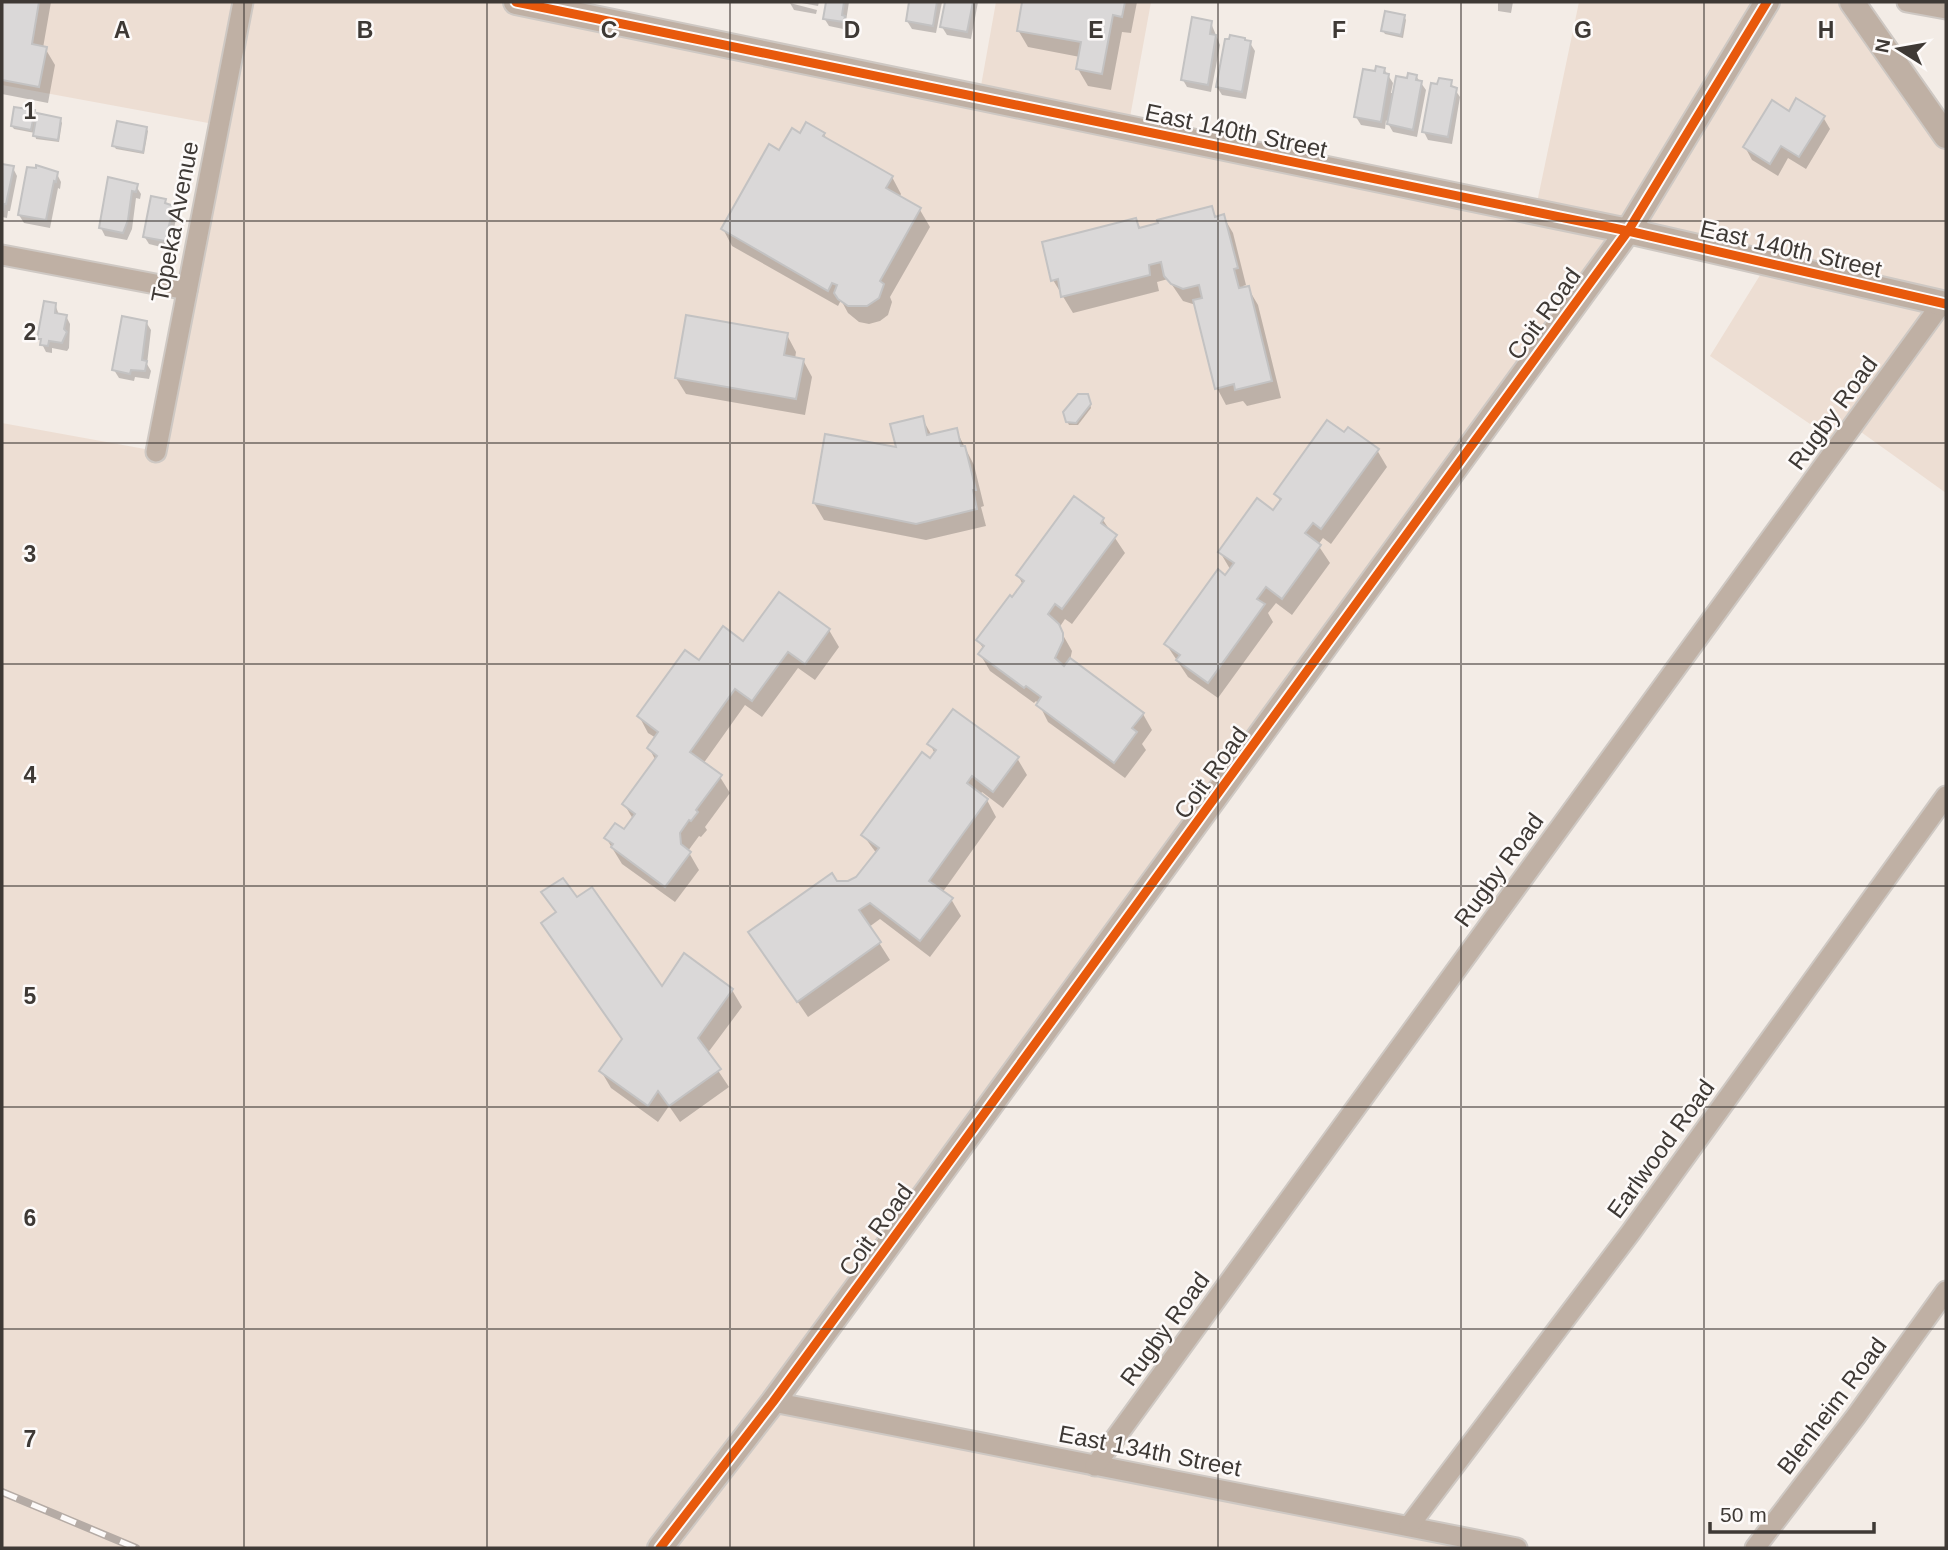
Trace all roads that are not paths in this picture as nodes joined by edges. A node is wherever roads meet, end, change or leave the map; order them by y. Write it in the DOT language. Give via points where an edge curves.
graph roads {
  1 [pos="243,2"];
  2 [pos="516,2"];
  3 [pos="1767,2"];
  4 [pos="1852,2"];
  5 [pos="1907,2"];
  6 [pos="1946,9"];
  7 [pos="1946,136"];
  8 [pos="1628,231"];
  9 [pos="2,255"];
  10 [pos="187,290"];
  11 [pos="1944,304"];
  12 [pos="156,452"];
  13 [pos="1946,796"];
  14 [pos="1946,1291"];
  15 [pos="773,1402"];
  16 [pos="1095,1466"];
  17 [pos="1409,1526"];
  18 [pos="660,1548"];
  19 [pos="1517,1548"];
  20 [pos="1755,1548"];
  1 -- 10 [label="street, Topeka Avenue"];
  2 -- 8 [label="street, East 140th Street"];
  3 -- 8 [label="street, Coit Road"];
  4 -- 7 [label="street"];
  5 -- 6 [label="street"];
  8 -- 11 [label="street, East 140th Street"];
  8 -- 15 [label="street, Coit Road"];
  9 -- 10 [label="street"];
  10 -- 12 [label="street, Topeka Avenue"];
  11 -- 16 [label="street, Rugby Road"];
  13 -- 17 [label="street, Earlwood Road" via="1639,1221"];
  14 -- 20 [label="street, Blenheim Road"];
  15 -- 16 [label="street, East 134th Street"];
  15 -- 18 [label="street, Coit Road"];
  16 -- 17 [label="street, East 134th Street"];
  17 -- 19 [label="street, East 134th Street"];
}
